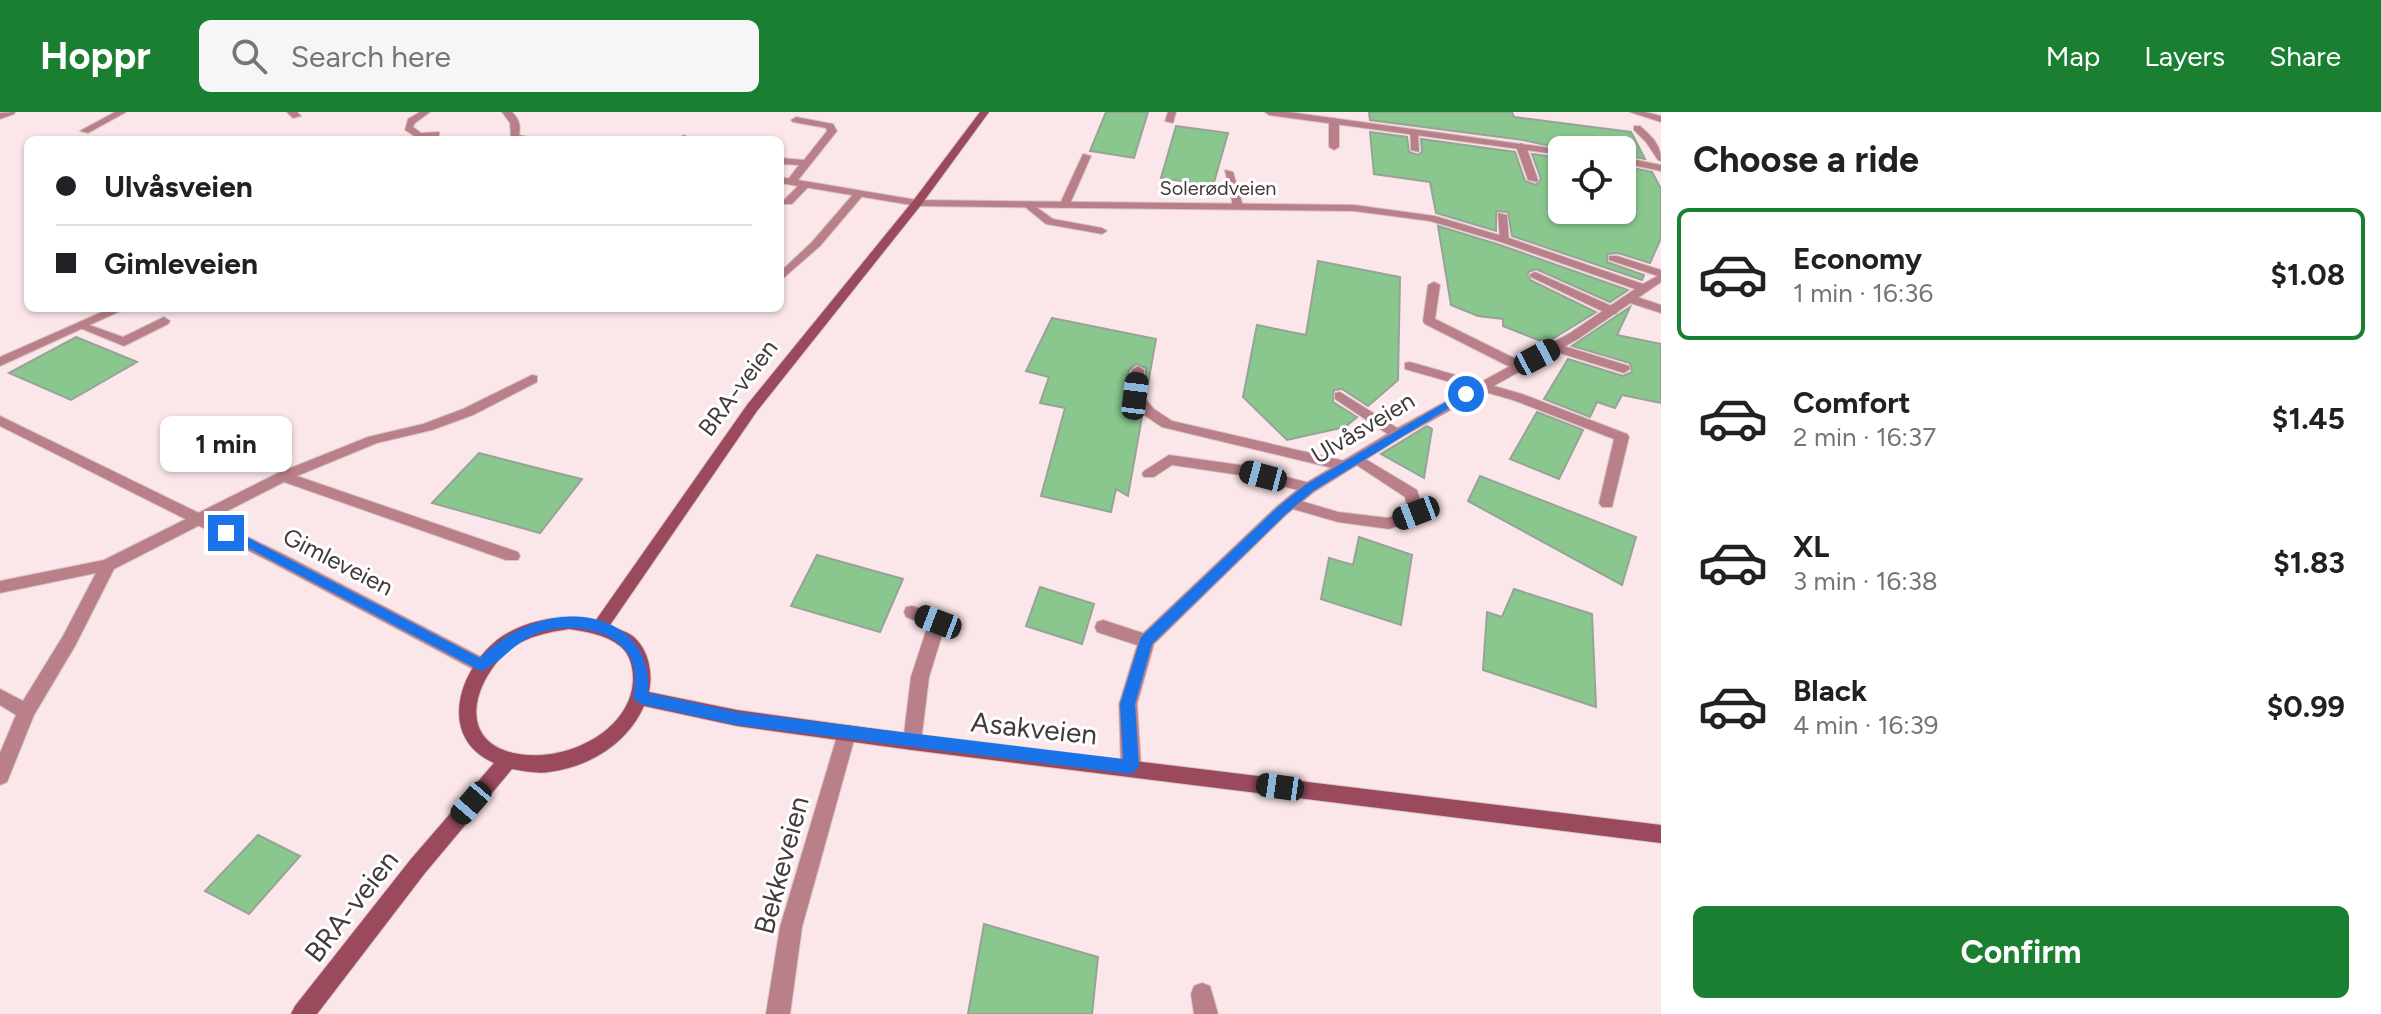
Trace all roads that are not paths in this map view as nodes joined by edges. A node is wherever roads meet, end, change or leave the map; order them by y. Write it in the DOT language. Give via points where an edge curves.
graph roads {
  1 [pos="11,112"];
  2 [pos="122,112"];
  3 [pos="426,112"];
  4 [pos="506,112"];
  5 [pos="985,112"];
  6 [pos="1269,112"];
  7 [pos="1634,112"];
  8 [pos="0,116"];
  9 [pos="1661,119"];
  10 [pos="796,120"];
  11 [pos="1334,121"];
  12 [pos="1637,128"];
  13 [pos="85,131"];
  14 [pos="1413,132"];
  15 [pos="436,134"];
  16 [pos="512,136"];
  17 [pos="1521,146"];
  18 [pos="1334,147"];
  19 [pos="1416,150"];
  20 [pos="1548,150"];
  21 [pos="1086,156"];
  22 [pos="1661,158"];
  23 [pos="784,161"];
  24 [pos="806,163"];
  25 [pos="1636,163"];
  26 [pos="1661,168"];
  27 [pos="1228,172"];
  28 [pos="1533,180"];
  29 [pos="786,181"];
  30 [pos="806,184"];
  31 [pos="860,193"];
  32 [pos="788,202"];
  33 [pos="917,203"];
  34 [pos="1029,205"];
  35 [pos="1064,206"];
  36 [pos="1238,206"];
  37 [pos="1502,215"];
  38 [pos="1102,231"];
  39 [pos="1505,240"];
  40 [pos="1613,258"];
  41 [pos="784,274"];
  42 [pos="1535,275"];
  43 [pos="1661,276"];
  44 [pos="1434,285"];
  45 [pos="1645,289"];
  46 [pos="1631,299"];
  47 [pos="1661,309"];
  48 [pos="1612,311"];
  49 [pos="112,312"];
  50 [pos="164,321"];
  51 [pos="81,326"];
  52 [pos="1554,347"];
  53 [pos="0,362"];
  54 [pos="1410,366"];
  55 [pos="1519,366"];
  56 [pos="1624,369"];
  57 [pos="1138,370"];
  58 [pos="532,379"];
  59 [pos="1484,385"];
  60 [pos="1340,396"];
  61 [pos="0,420"];
  62 [pos="1397,434"];
  63 [pos="1351,462"];
  64 [pos="1149,474"];
  65 [pos="283,476"];
  66 [pos="1309,488"];
  67 [pos="1291,503"];
  68 [pos="1607,503"];
  69 [pos="200,520"];
  70 [pos="512,556"];
  71 [pos="108,565"];
  72 [pos="0,587"];
  73 [pos="912,612"];
  74 [pos="600,627"];
  75 [pos="1103,627"];
  76 [pos="1146,641"];
  77 [pos="481,665"];
  78 [pos="0,696"];
  79 [pos="641,698"];
  80 [pos="26,712"];
  81 [pos="847,733"];
  82 [pos="912,742"];
  83 [pos="507,761"];
  84 [pos="1131,767"];
  85 [pos="0,776"];
  86 [pos="1661,834"];
  87 [pos="303,1014"];
  88 [pos="778,1014"];
  1 -- 8 [label="street"];
  2 -- 13 [label="street"];
  3 -- 15 [label="street" via="408,128 419,136"];
  4 -- 16 [label="street" via="516,126"];
  5 -- 33 [label="main road, BRA-veien"];
  6 -- 11 [label="street"];
  7 -- 9 [label="street"];
  10 -- 24 [label="street" via="830,126 832,131"];
  11 -- 14 [label="street"];
  11 -- 18 [label="street"];
  12 -- 22 [label="street"];
  14 -- 17 [label="street"];
  14 -- 19 [label="street"];
  17 -- 20 [label="street"];
  17 -- 28 [label="street"];
  21 -- 35 [label="street"];
  23 -- 24 [label="street"];
  24 -- 29 [label="street"];
  25 -- 26 [label="street"];
  27 -- 36 [label="street"];
  29 -- 30 [label="street, Solerødveien"];
  30 -- 31 [label="street, Solerødveien"];
  30 -- 32 [label="street"];
  31 -- 33 [label="street, Solerødveien"];
  31 -- 41 [label="street"];
  33 -- 34 [label="street, Solerødveien"];
  33 -- 74 [label="main road, BRA-veien" via="752,408"];
  34 -- 35 [label="street, Solerødveien"];
  34 -- 38 [label="street" via="1050,222"];
  35 -- 36 [label="street, Solerødveien"];
  36 -- 39 [label="street, Solerødveien" via="1354,208 1431,218"];
  37 -- 39 [label="street"];
  39 -- 45 [label="street, Solerødveien"];
  40 -- 43 [label="street"];
  42 -- 48 [label="street"];
  43 -- 45 [label="street, Ulvåsveien"];
  44 -- 55 [label="street" via="1429,321"];
  45 -- 46 [label="street, Ulvåsveien"];
  46 -- 47 [label="street"];
  46 -- 48 [label="street, Ulvåsveien"];
  48 -- 52 [label="street, Ulvåsveien"];
  49 -- 51 [label="street"];
  50 -- 51 [label="street" via="124,342"];
  51 -- 53 [label="street"];
  52 -- 55 [label="street, Ulvåsveien"];
  52 -- 56 [label="street"];
  54 -- 59 [label="street"];
  55 -- 59 [label="street, Ulvåsveien"];
  57 -- 63 [label="street" via="1135,396 1167,424"];
  58 -- 65 [label="street" via="468,412 373,440"];
  59 -- 62 [label="street, Ulvåsveien"];
  59 -- 68 [label="street" via="1622,437"];
  60 -- 62 [label="street"];
  61 -- 69 [label="street, Gimleveien"];
  62 -- 63 [label="street, Ulvåsveien"];
  63 -- 66 [label="street, Ulvåsveien"];
  63 -- 67 [label="street" via="1412,494 1416,513 1389,524"];
  64 -- 66 [label="street" via="1169,460 1240,470"];
  65 -- 69 [label="street"];
  65 -- 70 [label="street"];
  66 -- 67 [label="street, Ulvåsveien"];
  67 -- 76 [label="street, Ulvåsveien"];
  69 -- 71 [label="street"];
  69 -- 77 [label="street, Gimleveien"];
  71 -- 72 [label="street"];
  71 -- 80 [label="street"];
  73 -- 82 [label="street" via="938,622 920,677"];
  74 -- 77 [label="main road" via="569,622 537,628 506,643"];
  74 -- 79 [label="main road" via="622,637 636,654"];
  75 -- 76 [label="street"];
  76 -- 84 [label="street" via="1128,704"];
  77 -- 83 [label="main road" via="468,692 467,721 481,745"];
  78 -- 80 [label="street"];
  79 -- 81 [label="main road, Asakveien"];
  79 -- 83 [label="main road" via="627,723 604,745 572,760 539,766"];
  80 -- 85 [label="street"];
  81 -- 82 [label="main road, Asakveien"];
  81 -- 88 [label="street, Bekkeveien" via="791,927"];
  82 -- 84 [label="main road, Asakveien"];
  83 -- 87 [label="main road, BRA-veien"];
  84 -- 86 [label="main road, Asakveien"];
}
